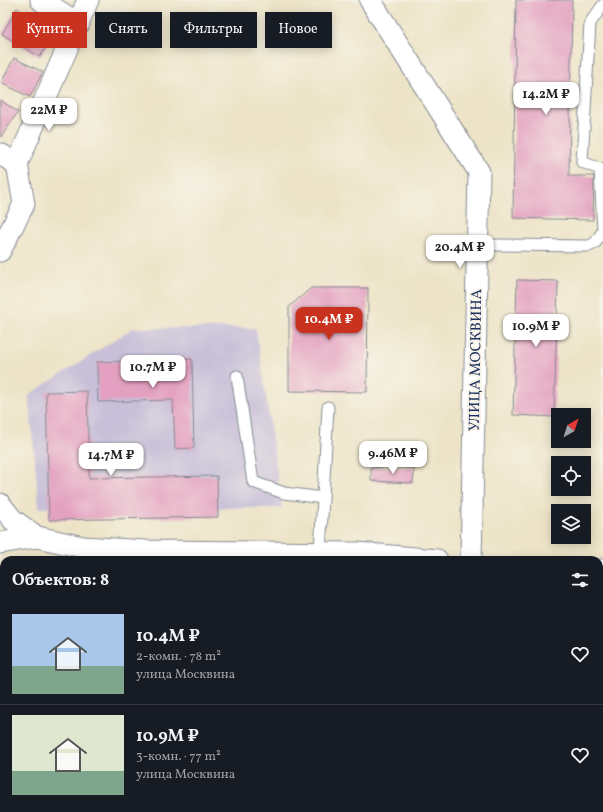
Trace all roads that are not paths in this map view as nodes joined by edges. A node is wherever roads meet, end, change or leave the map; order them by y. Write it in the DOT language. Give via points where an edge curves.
graph roads {
  1 [pos="41,0"];
  2 [pos="88,0"];
  3 [pos="370,0"];
  4 [pos="603,5"];
  5 [pos="60,12"];
  6 [pos="84,12"];
  7 [pos="67,48"];
  8 [pos="9,159"];
  9 [pos="603,231"];
  10 [pos="496,245"];
  11 [pos="0,251"];
  12 [pos="237,376"];
  13 [pos="328,407"];
  14 [pos="323,498"];
  15 [pos="0,504"];
  16 [pos="36,537"];
  17 [pos="0,543"];
  18 [pos="320,552"];
  19 [pos="391,556"];
  20 [pos="470,556"];
  1 -- 5 [label="street"];
  2 -- 6 [label="street"];
  3 -- 20 [label="street, УЛИЦА МОСКВИНА" via="479,172"];
  4 -- 9 [label="lane" via="590,23 582,162 600,169"];
  7 -- 8 [label="street"];
  8 -- 11 [label="street" via="24,204"];
  9 -- 10 [label="lane" via="595,243 589,246"];
  12 -- 14 [label="lane" via="253,482 284,493"];
  13 -- 14 [label="lane"];
  14 -- 18 [label="lane"];
  15 -- 16 [label="street" via="13,520"];
  16 -- 17 [label="street"];
  16 -- 18 [label="street" via="83,547 146,551"];
  18 -- 19 [label="street"];
}
